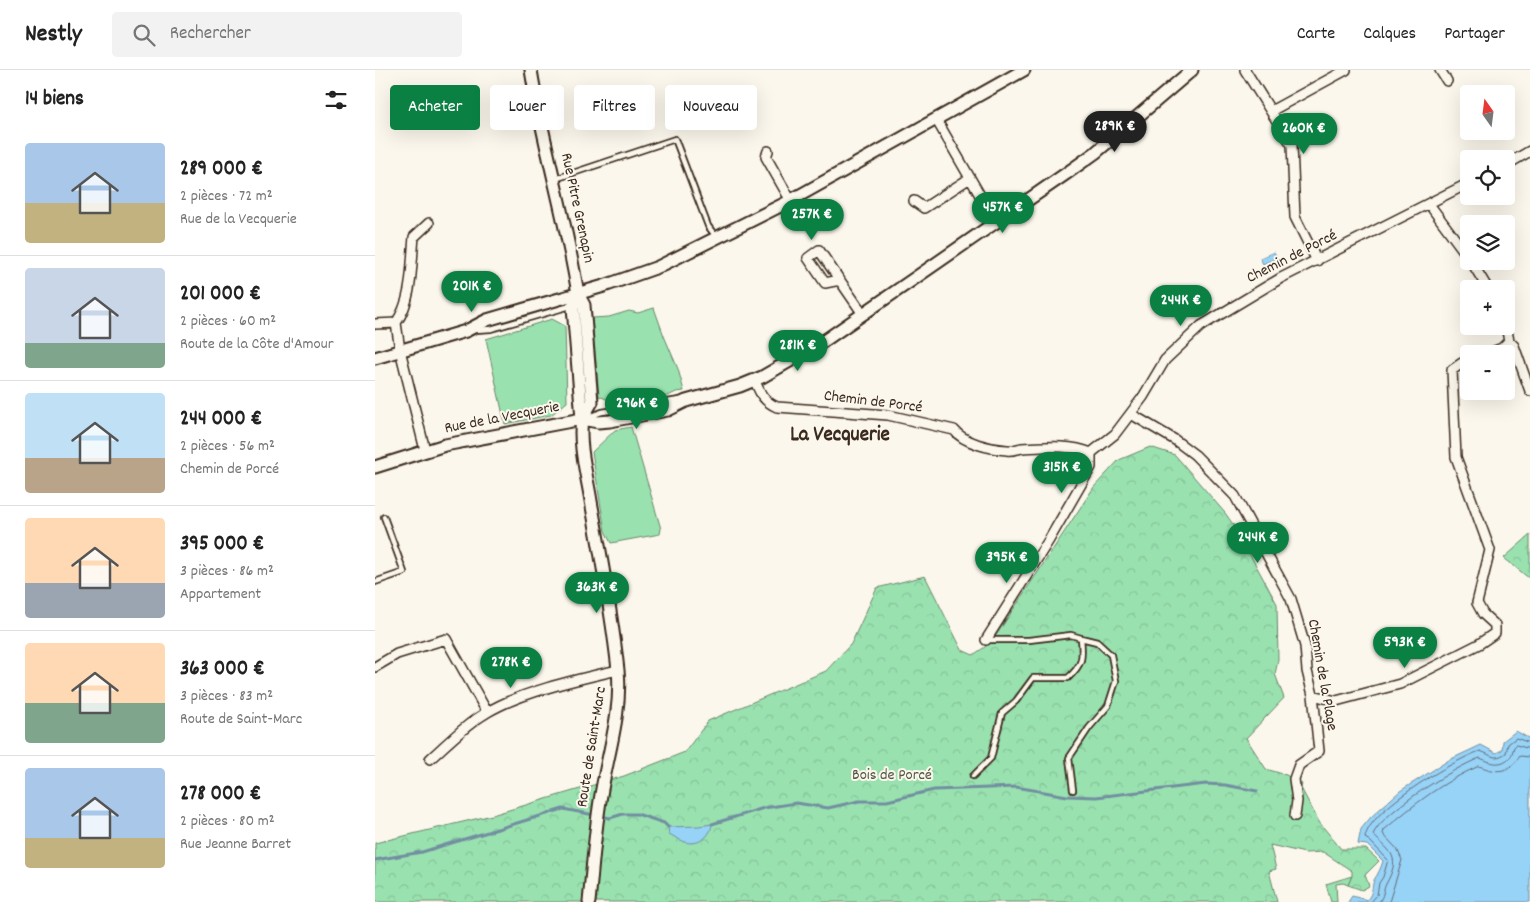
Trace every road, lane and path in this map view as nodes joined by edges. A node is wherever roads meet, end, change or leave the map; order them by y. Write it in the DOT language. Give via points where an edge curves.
graph roads {
  1 [pos="531,70"];
  2 [pos="1024,70"];
  3 [pos="1193,70"];
  4 [pos="1245,70"];
  5 [pos="1345,70"];
  6 [pos="1440,70"];
  7 [pos="1447,81"];
  8 [pos="1271,111"];
  9 [pos="936,119"];
  10 [pos="768,151"];
  11 [pos="1530,151"];
  12 [pos="1515,160"];
  13 [pos="970,178"];
  14 [pos="555,179"];
  15 [pos="1460,188"];
  16 [pos="914,200"];
  17 [pos="791,201"];
  18 [pos="1429,204"];
  19 [pos="429,223"];
  20 [pos="996,223"];
  21 [pos="714,234"];
  22 [pos="1460,246"];
  23 [pos="1317,261"];
  24 [pos="840,280"];
  25 [pos="578,294"];
  26 [pos="863,314"];
  27 [pos="396,323"];
  28 [pos="375,324"];
  29 [pos="1508,335"];
  30 [pos="1509,341"];
  31 [pos="1505,345"];
  32 [pos="400,350"];
  33 [pos="375,358"];
  34 [pos="1460,364"];
  35 [pos="755,380"];
  36 [pos="1530,391"];
  37 [pos="1131,414"];
  38 [pos="582,419"];
  39 [pos="425,450"];
  40 [pos="1091,452"];
  41 [pos="375,467"];
  42 [pos="384,517"];
  43 [pos="375,582"];
  44 [pos="1081,638"];
  45 [pos="986,640"];
  46 [pos="375,667"];
  47 [pos="618,670"];
  48 [pos="1313,695"];
  49 [pos="487,712"];
  50 [pos="430,759"];
  51 [pos="973,776"];
  52 [pos="1073,790"];
  53 [pos="1295,816"];
  54 [pos="589,902"];
  1 -- 14 [label="main road, Rue Pitre Grenapin"];
  2 -- 9 [label="main road"];
  3 -- 20 [label="main road, Rue de la Vecquerie" via="1095,153"];
  4 -- 8 [label="street"];
  5 -- 8 [label="street"];
  6 -- 7 [label="street"];
  8 -- 23 [label="street" via="1292,145 1295,217"];
  9 -- 13 [label="street"];
  9 -- 17 [label="main road"];
  10 -- 17 [label="street" via="766,156"];
  11 -- 12 [label="street"];
  13 -- 16 [label="street" via="925,208"];
  13 -- 20 [label="street"];
  14 -- 21 [label="lane" via="675,139"];
  14 -- 25 [label="main road, Rue Pitre Grenapin"];
  15 -- 18 [label="street, Chemin de Porcé"];
  17 -- 25 [label="main road" via="659,267"];
  18 -- 22 [label="street"];
  18 -- 23 [label="street, Chemin de Porcé"];
  19 -- 27 [label="street" via="414,237 409,290 403,314"];
  20 -- 26 [label="main road, Rue de la Vecquerie"];
  23 -- 37 [label="street, Chemin de Porcé" via="1281,278 1201,326 1165,360"];
  24 -- 26 [label="street"];
  25 -- 32 [label="main road" via="487,320 466,331"];
  25 -- 38 [label="main road, Rue Pitre Grenapin" via="585,305 592,402"];
  26 -- 35 [label="main road, Rue de la Vecquerie" via="797,358"];
  27 -- 28 [label="street"];
  27 -- 32 [label="street"];
  29 -- 30 [label="street"];
  30 -- 31 [label="street"];
  30 -- 36 [label="street" via="1514,346"];
  32 -- 33 [label="main road"];
  32 -- 39 [label="street"];
  34 -- 48 [label="street" via="1452,370 1456,457 1490,550 1477,603 1495,625 1495,634 1400,684 1336,701"];
  35 -- 38 [label="main road, Rue de la Vecquerie" via="685,401 668,410 610,422"];
  35 -- 40 [label="street, Chemin de Porcé" via="763,398 777,407 888,415 954,430 975,443 1008,450 1079,448"];
  37 -- 40 [label="street, Chemin de Porcé" via="1115,434"];
  37 -- 48 [label="street, Chemin de la Plage" via="1195,455 1235,496 1291,599 1305,646"];
  38 -- 39 [label="main road, Rue de la Vecquerie"];
  38 -- 47 [label="main road, Route de Saint-Marc" via="584,458"];
  39 -- 41 [label="main road, Rue de la Vecquerie"];
  40 -- 45 [label="street" via="1091,467"];
  42 -- 43 [label="lane" via="404,572"];
  44 -- 45 [label="lane" via="1071,635 1029,640"];
  44 -- 51 [label="lane" via="1083,657 1077,670 1068,678 1033,678 1016,702 1002,713 991,758"];
  44 -- 52 [label="lane" via="1097,642 1111,655 1116,680 1108,706 1069,758"];
  46 -- 49 [label="street" via="397,654 446,639"];
  47 -- 49 [label="street" via="518,698"];
  47 -- 54 [label="main road, Route de Saint-Marc" via="616,715 595,828"];
  48 -- 53 [label="street, Chemin de la Plage" via="1319,751 1299,766 1294,779"];
  49 -- 50 [label="street"];
}
